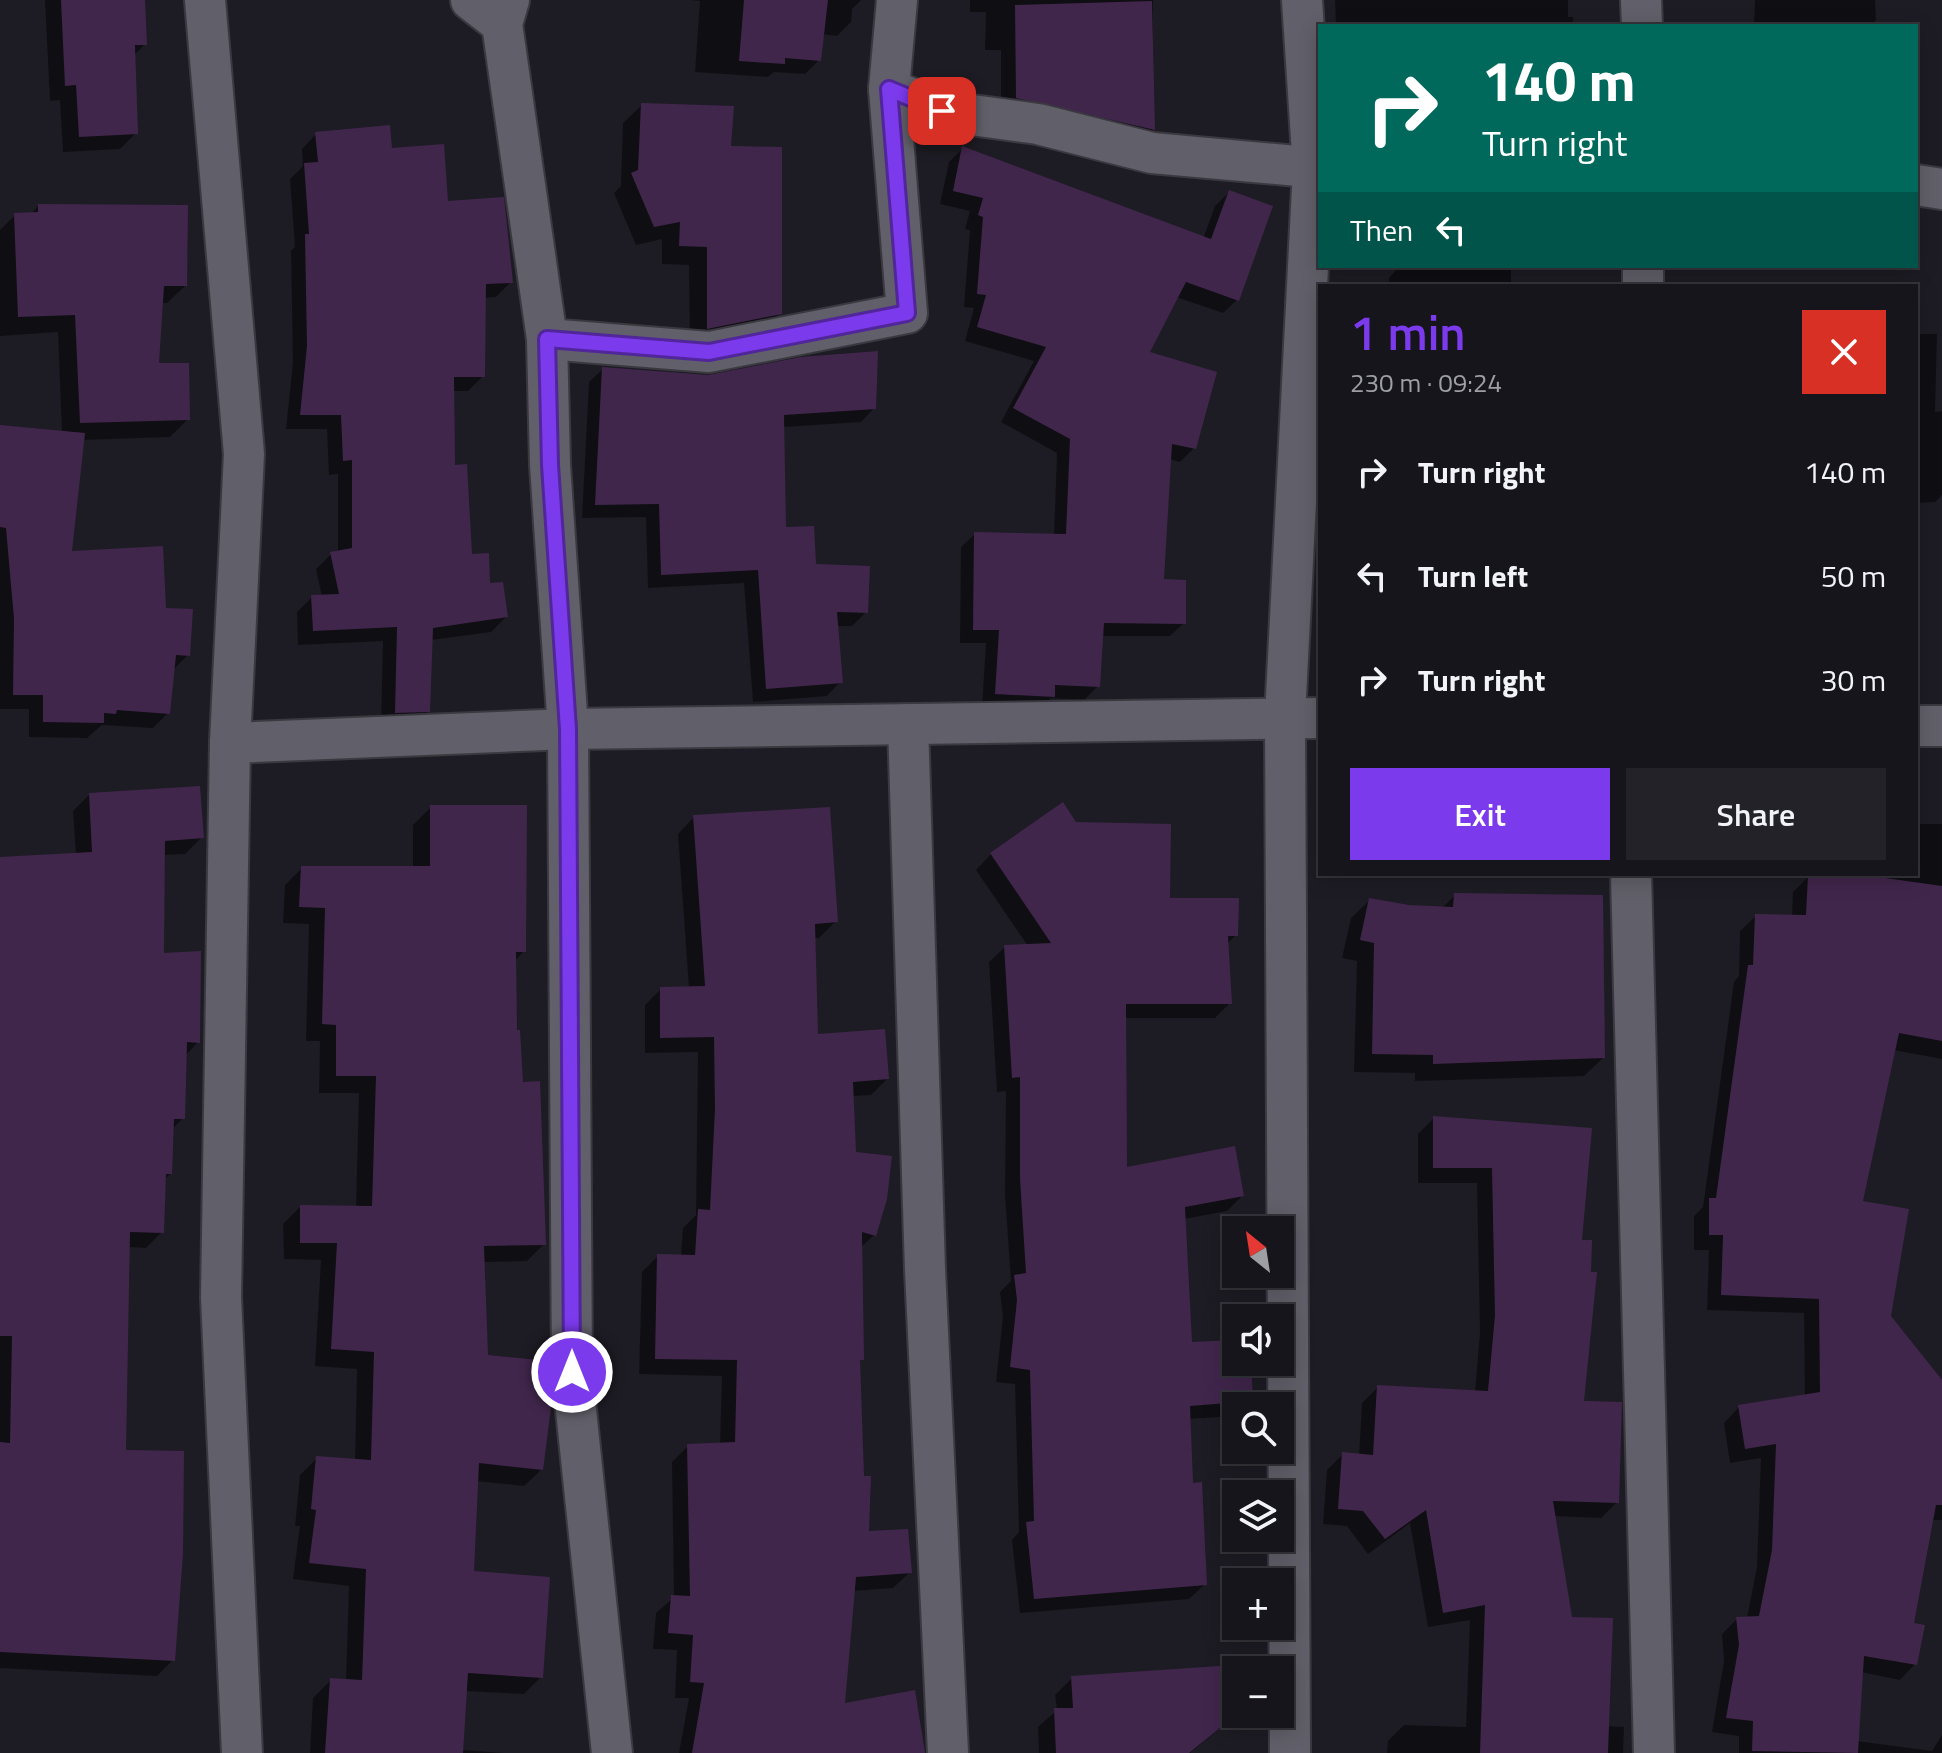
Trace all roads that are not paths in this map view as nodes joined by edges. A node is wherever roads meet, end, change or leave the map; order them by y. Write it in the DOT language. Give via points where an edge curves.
graph roads {
  1 [pos="205,0"];
  2 [pos="471,0"];
  3 [pos="897,0"];
  4 [pos="1302,0"];
  5 [pos="1641,0"];
  6 [pos="506,12"];
  7 [pos="1642,24"];
  8 [pos="889,89"];
  9 [pos="1316,168"];
  10 [pos="1918,185"];
  11 [pos="1942,189"];
  12 [pos="547,339"];
  13 [pos="1303,718"];
  14 [pos="908,724"];
  15 [pos="1918,726"];
  16 [pos="1942,726"];
  17 [pos="568,729"];
  18 [pos="230,743"];
  19 [pos="1631,876"];
  20 [pos="242,1753"];
  21 [pos="612,1753"];
  22 [pos="948,1753"];
  23 [pos="1290,1753"];
  24 [pos="1654,1753"];
  1 -- 18 [label="street" via="244,454"];
  2 -- 6 [label="street"];
  3 -- 8 [label="street"];
  4 -- 9 [label="street"];
  5 -- 7 [label="street"];
  6 -- 12 [label="street"];
  8 -- 9 [label="street" via="942,111 1038,124 1152,153"];
  8 -- 12 [label="street" via="907,313 709,352"];
  9 -- 13 [label="street"];
  10 -- 11 [label="street"];
  12 -- 17 [label="street"];
  13 -- 14 [label="street"];
  13 -- 23 [label="street"];
  14 -- 17 [label="street"];
  14 -- 22 [label="street" via="925,1270"];
  15 -- 16 [label="street"];
  17 -- 18 [label="street"];
  17 -- 21 [label="street" via="572,1372"];
  18 -- 20 [label="street" via="221,1297"];
  19 -- 24 [label="street"];
}
